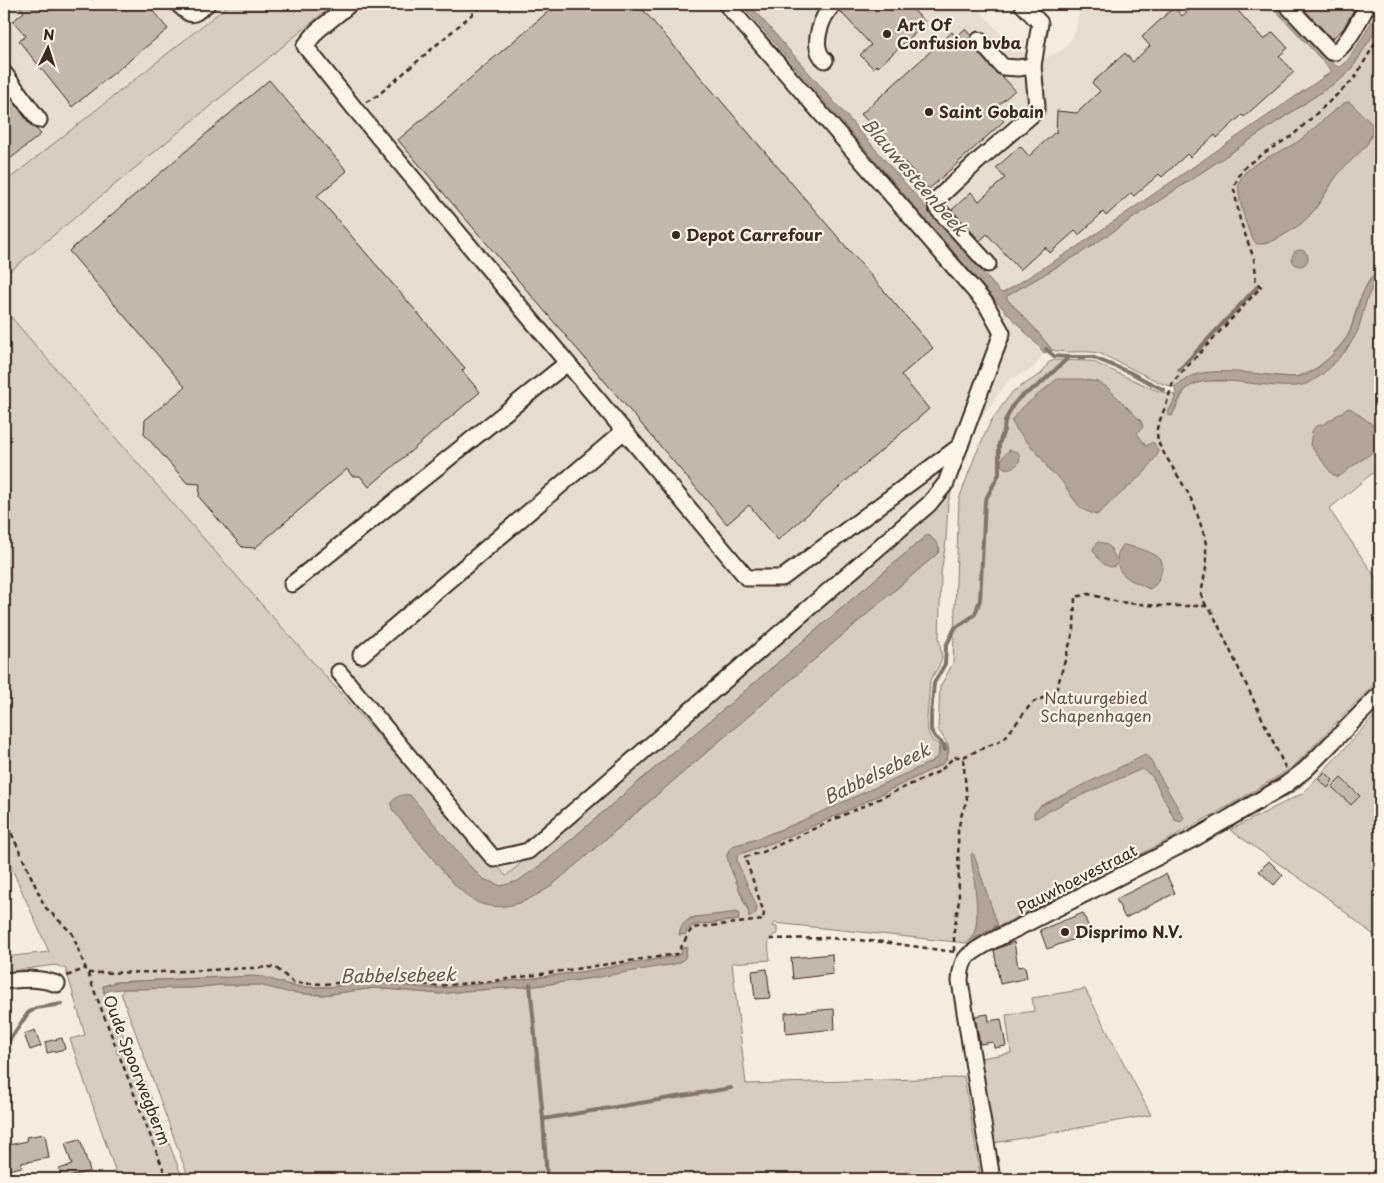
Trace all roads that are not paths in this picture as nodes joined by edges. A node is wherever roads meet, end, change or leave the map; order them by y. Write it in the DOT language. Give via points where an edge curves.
graph roads {
  1 [pos="178,4"];
  2 [pos="207,4"];
  3 [pos="350,4"];
  4 [pos="726,4"];
  5 [pos="834,4"];
  6 [pos="1022,4"];
  7 [pos="1286,4"];
  8 [pos="1368,4"];
  9 [pos="979,40"];
  10 [pos="825,60"];
  11 [pos="1033,66"];
  12 [pos="4,73"];
  13 [pos="38,120"];
  14 [pos="988,264"];
  15 [pos="567,364"];
  16 [pos="624,431"];
  17 [pos="960,446"];
  18 [pos="292,584"];
  19 [pos="361,656"];
  20 [pos="339,672"];
  21 [pos="1380,694"];
  22 [pos="4,981"];
  23 [pos="57,984"];
  24 [pos="992,1179"];
  1 -- 2 [label="street" via="188,14 194,14"];
  3 -- 15 [label="street" via="304,46"];
  4 -- 17 [label="street" via="986,304 1002,333"];
  5 -- 10 [label="street" via="827,10 820,26 818,45"];
  6 -- 11 [label="street" via="1040,23"];
  7 -- 8 [label="street" via="1331,52 1338,51"];
  9 -- 11 [label="street" via="1003,66"];
  11 -- 14 [label="street" via="1035,112 936,200 937,208"];
  12 -- 13 [label="street"];
  15 -- 16 [label="street"];
  15 -- 18 [label="street"];
  16 -- 17 [label="street" via="747,578 782,578"];
  16 -- 19 [label="street"];
  17 -- 20 [label="street" via="946,483 929,504 528,851 494,859"];
  21 -- 24 [label="street, Pauwhoevestraat" via="1292,781 1195,838 960,956 960,981"];
  22 -- 23 [label="street" via="45,980"];
}
